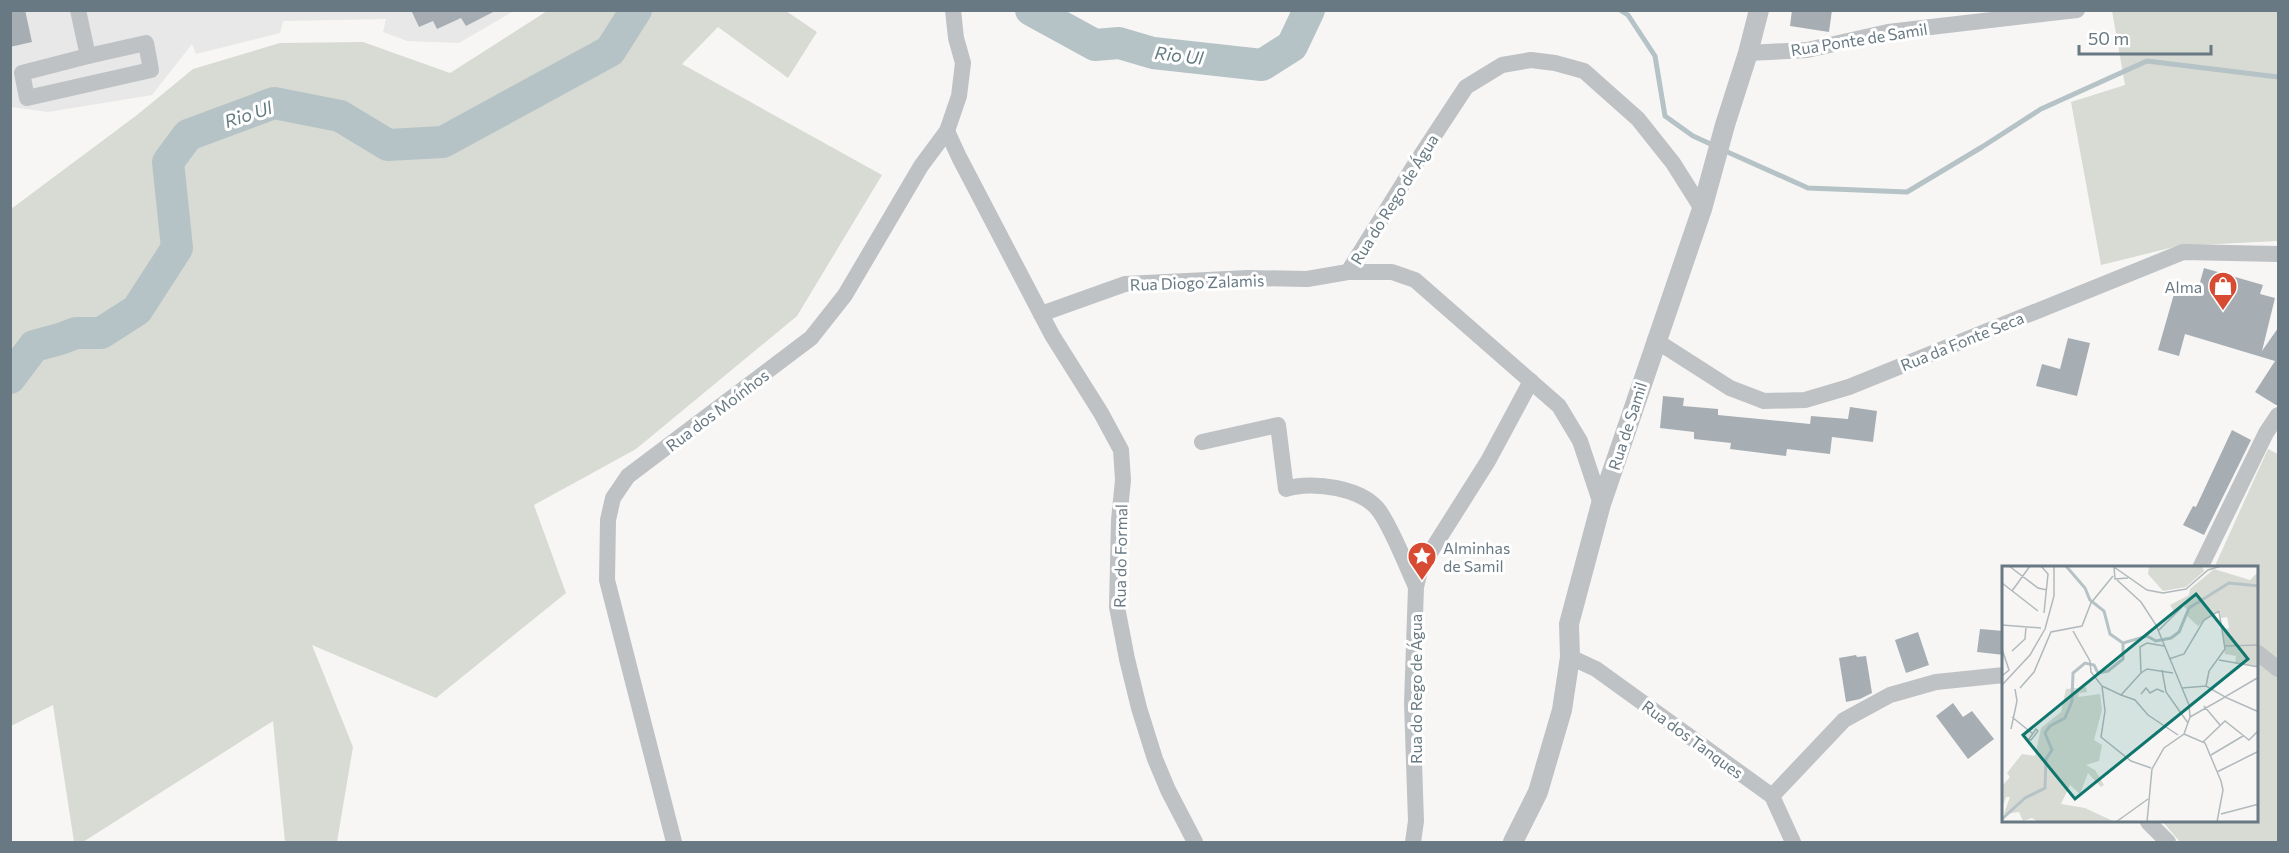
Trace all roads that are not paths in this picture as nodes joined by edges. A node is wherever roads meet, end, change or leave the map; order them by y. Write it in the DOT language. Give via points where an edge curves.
graph roads {
  1 [pos="78,10"];
  2 [pos="953,10"];
  3 [pos="1759,10"];
  4 [pos="2078,10"];
  5 [pos="1748,53"];
  6 [pos="87,56"];
  7 [pos="947,131"];
  8 [pos="1702,209"];
  9 [pos="2278,254"];
  10 [pos="1348,272"];
  11 [pos="1041,314"];
  12 [pos="1655,340"];
  13 [pos="1532,381"];
  14 [pos="2278,416"];
  15 [pos="1202,442"];
  16 [pos="1601,504"];
  17 [pos="2201,566"];
  18 [pos="1416,587"];
  19 [pos="2259,654"];
  20 [pos="1570,657"];
  21 [pos="2278,669"];
  22 [pos="2002,675"];
  23 [pos="1772,796"];
  24 [pos="2149,823"];
  25 [pos="674,843"];
  26 [pos="1195,843"];
  27 [pos="1413,843"];
  28 [pos="1513,843"];
  29 [pos="1793,843"];
  30 [pos="2168,843"];
  1 -- 6 [label="street"];
  2 -- 7 [label="street, Rua dos Moínhos" via="963,63 959,96"];
  3 -- 5 [label="street, Rua de Samil"];
  4 -- 5 [label="street, Rua Ponte de Samil" via="1887,32 1807,50"];
  5 -- 8 [label="street, Rua de Samil"];
  6 -- 6 [label="street" via="22,73 27,98 151,70 146,43"];
  7 -- 11 [label="street"];
  7 -- 25 [label="street, Rua dos Moínhos" via="921,166 844,295 811,338 628,476 613,498 608,520 607,580"];
  8 -- 10 [label="street, Rua do Rego de Água" via="1673,163 1638,120 1584,71 1531,60 1502,65 1466,87"];
  8 -- 12 [label="street, Rua de Samil"];
  9 -- 12 [label="street, Rua da Fonte Seca" via="2183,252 1849,387 1805,400 1764,400 1730,388"];
  10 -- 11 [label="street, Rua Diogo Zalamis" via="1307,279 1125,284"];
  10 -- 13 [label="street, Rua do Rego de Água" via="1392,272 1414,280"];
  11 -- 26 [label="street, Rua do Formal" via="1121,450 1117,607 1125,650 1155,759"];
  12 -- 16 [label="street, Rua de Samil"];
  13 -- 16 [label="street" via="1559,406 1580,441"];
  13 -- 18 [label="street, Rua do Rego de Água" via="1488,461 1421,567"];
  14 -- 17 [label="street"];
  15 -- 18 [label="street" via="1278,425 1286,489 1317,484 1368,500 1380,511"];
  16 -- 20 [label="street, Rua de Samil" via="1569,624"];
  18 -- 27 [label="street, Rua do Rego de Água"];
  19 -- 21 [label="street"];
  20 -- 23 [label="street, Rua dos Tanques" via="1596,669"];
  20 -- 28 [label="street, Rua de Samil" via="1562,710 1538,792"];
  22 -- 23 [label="street" via="1936,682 1890,694 1844,720"];
  23 -- 29 [label="street"];
  24 -- 30 [label="street"];
}
